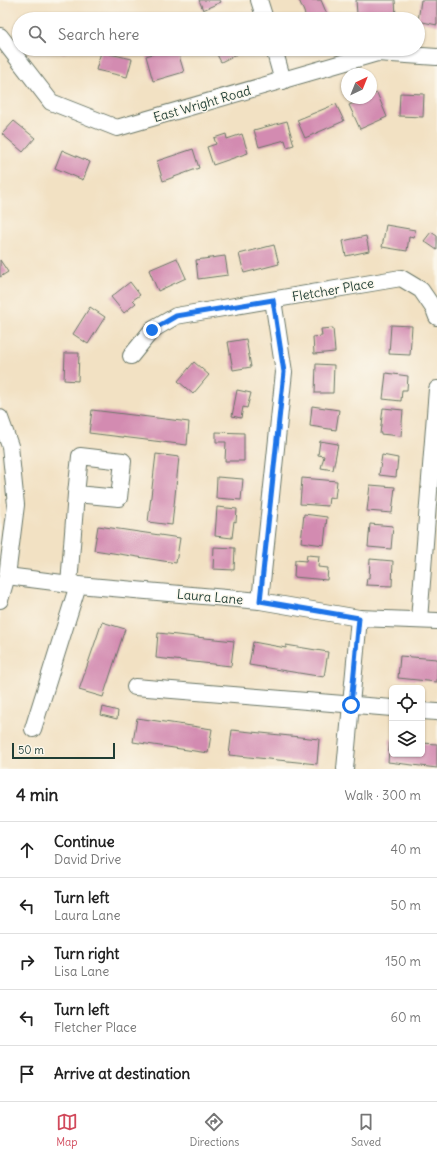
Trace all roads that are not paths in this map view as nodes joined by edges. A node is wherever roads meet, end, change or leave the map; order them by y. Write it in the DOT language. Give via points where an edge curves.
graph roads {
  1 [pos="259,0"];
  2 [pos="263,12"];
  3 [pos="0,36"];
  4 [pos="12,52"];
  5 [pos="15,56"];
  6 [pos="276,56"];
  7 [pos="367,56"];
  8 [pos="422,56"];
  9 [pos="437,57"];
  10 [pos="283,81"];
  11 [pos="273,300"];
  12 [pos="437,317"];
  13 [pos="131,356"];
  14 [pos="437,389"];
  15 [pos="0,418"];
  16 [pos="76,494"];
  17 [pos="7,576"];
  18 [pos="74,585"];
  19 [pos="0,600"];
  20 [pos="260,601"];
  21 [pos="359,618"];
  22 [pos="418,620"];
  23 [pos="437,622"];
  24 [pos="135,687"];
  25 [pos="351,705"];
  26 [pos="389,708"];
  27 [pos="425,711"];
  28 [pos="437,712"];
  29 [pos="33,729"];
  30 [pos="345,769"];
  1 -- 2 [label="street"];
  3 -- 4 [label="street, East Wright Road"];
  5 -- 10 [label="street, East Wright Road" via="51,102 117,128"];
  6 -- 10 [label="street"];
  7 -- 10 [label="street, East Wright Road"];
  8 -- 9 [label="street, East Wright Road"];
  11 -- 12 [label="street, Fletcher Place" via="401,278 421,290"];
  11 -- 13 [label="street, Fletcher Place" via="176,316 152,330"];
  11 -- 20 [label="street" via="284,372"];
  14 -- 22 [label="street"];
  15 -- 17 [label="street" via="10,446 16,505"];
  16 -- 18 [label="street"];
  17 -- 18 [label="street, Laura Lane"];
  17 -- 19 [label="street"];
  18 -- 20 [label="street, Laura Lane"];
  18 -- 29 [label="street"];
  20 -- 21 [label="street, Laura Lane"];
  21 -- 22 [label="street, Laura Lane"];
  21 -- 25 [label="street"];
  22 -- 23 [label="street, Laura Lane"];
  24 -- 25 [label="street"];
  25 -- 26 [label="street"];
  25 -- 30 [label="street"];
  27 -- 28 [label="street"];
}
